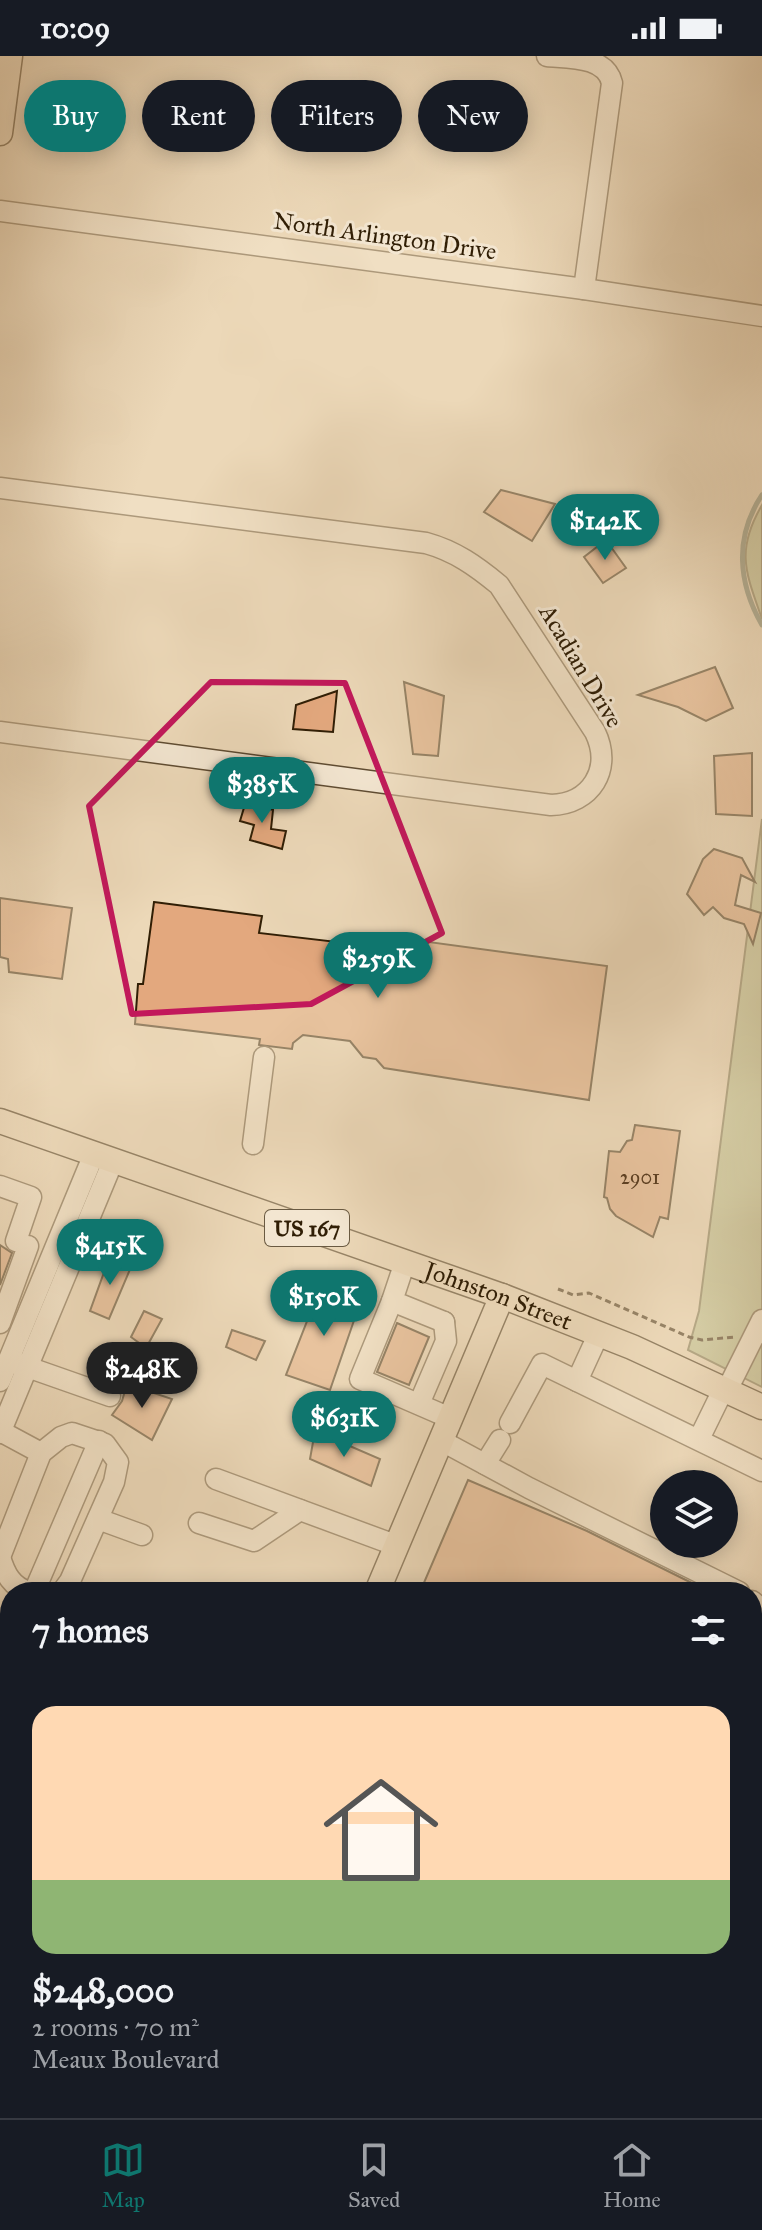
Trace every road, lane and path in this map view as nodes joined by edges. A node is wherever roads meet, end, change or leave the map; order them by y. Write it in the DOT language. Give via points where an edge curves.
graph roads {
  1 [pos="10,56"];
  2 [pos="547,56"];
  3 [pos="0,133"];
  4 [pos="0,211"];
  5 [pos="584,289"];
  6 [pos="762,316"];
  7 [pos="0,488"];
  8 [pos="0,732"];
  9 [pos="264,1057"];
  10 [pos="0,1121"];
  11 [pos="253,1144"];
  12 [pos="103,1157"];
  13 [pos="0,1186"];
  14 [pos="15,1241"];
  15 [pos="62,1258"];
  16 [pos="405,1262"];
  17 [pos="558,1289"];
  18 [pos="502,1296"];
  19 [pos="392,1301"];
  20 [pos="0,1323"];
  21 [pos="758,1329"];
  22 [pos="599,1333"];
  23 [pos="12,1363"];
  24 [pos="0,1381"];
  25 [pos="577,1381"];
  26 [pos="726,1389"];
  27 [pos="110,1396"];
  28 [pos="420,1401"];
  29 [pos="762,1407"];
  30 [pos="445,1429"];
  31 [pos="0,1432"];
  32 [pos="699,1439"];
  33 [pos="99,1441"];
  34 [pos="41,1453"];
  35 [pos="485,1464"];
  36 [pos="762,1471"];
  37 [pos="216,1479"];
  38 [pos="300,1510"];
  39 [pos="98,1519"];
  40 [pos="199,1523"];
  41 [pos="142,1535"];
  42 [pos="395,1545"];
  43 [pos="0,1557"];
  44 [pos="13,1582"];
  45 [pos="36,1582"];
  46 [pos="69,1582"];
  47 [pos="381,1582"];
  48 [pos="719,1582"];
  1 -- 3 [label="main road"];
  2 -- 5 [label="street" via="602,65 612,83"];
  4 -- 5 [label="street, North Arlington Drive"];
  5 -- 6 [label="street, North Arlington Drive"];
  7 -- 8 [label="street, Acadian Drive" via="444,548 499,585 595,732 602,763 590,788 577,799 551,805"];
  9 -- 11 [label="street"];
  10 -- 12 [label="main road, Johnston Street / US 167"];
  12 -- 15 [label="street"];
  12 -- 16 [label="main road, Johnston Street / US 167"];
  13 -- 14 [label="street" via="31,1197"];
  14 -- 15 [label="street"];
  14 -- 20 [label="street"];
  15 -- 23 [label="street"];
  16 -- 18 [label="main road, Johnston Street / US 167"];
  16 -- 19 [label="street"];
  17 -- 21 [label="path" via="573,1295 589,1293 702,1340"];
  18 -- 22 [label="main road, Johnston Street / US 167"];
  18 -- 30 [label="main road"];
  19 -- 28 [label="street" via="444,1322 446,1341"];
  19 -- 28 [label="street" via="360,1379"];
  21 -- 26 [label="street"];
  22 -- 25 [label="street"];
  22 -- 26 [label="main road, Johnston Street / US 167"];
  23 -- 24 [label="street"];
  23 -- 27 [label="street"];
  23 -- 31 [label="street"];
  25 -- 32 [label="street"];
  25 -- 35 [label="street" via="542,1364"];
  26 -- 29 [label="main road, Johnston Street / US 167"];
  26 -- 32 [label="street"];
  28 -- 30 [label="street"];
  30 -- 35 [label="street"];
  30 -- 42 [label="main road"];
  31 -- 34 [label="street"];
  32 -- 36 [label="street"];
  33 -- 34 [label="street" via="72,1433"];
  33 -- 39 [label="street" via="118,1462"];
  33 -- 45 [label="street"];
  34 -- 43 [label="street"];
  35 -- 48 [label="street"];
  37 -- 38 [label="street"];
  38 -- 40 [label="street" via="254,1541"];
  38 -- 42 [label="street"];
  39 -- 41 [label="street"];
  39 -- 46 [label="street"];
  42 -- 47 [label="main road"];
  43 -- 44 [label="street"];
}
